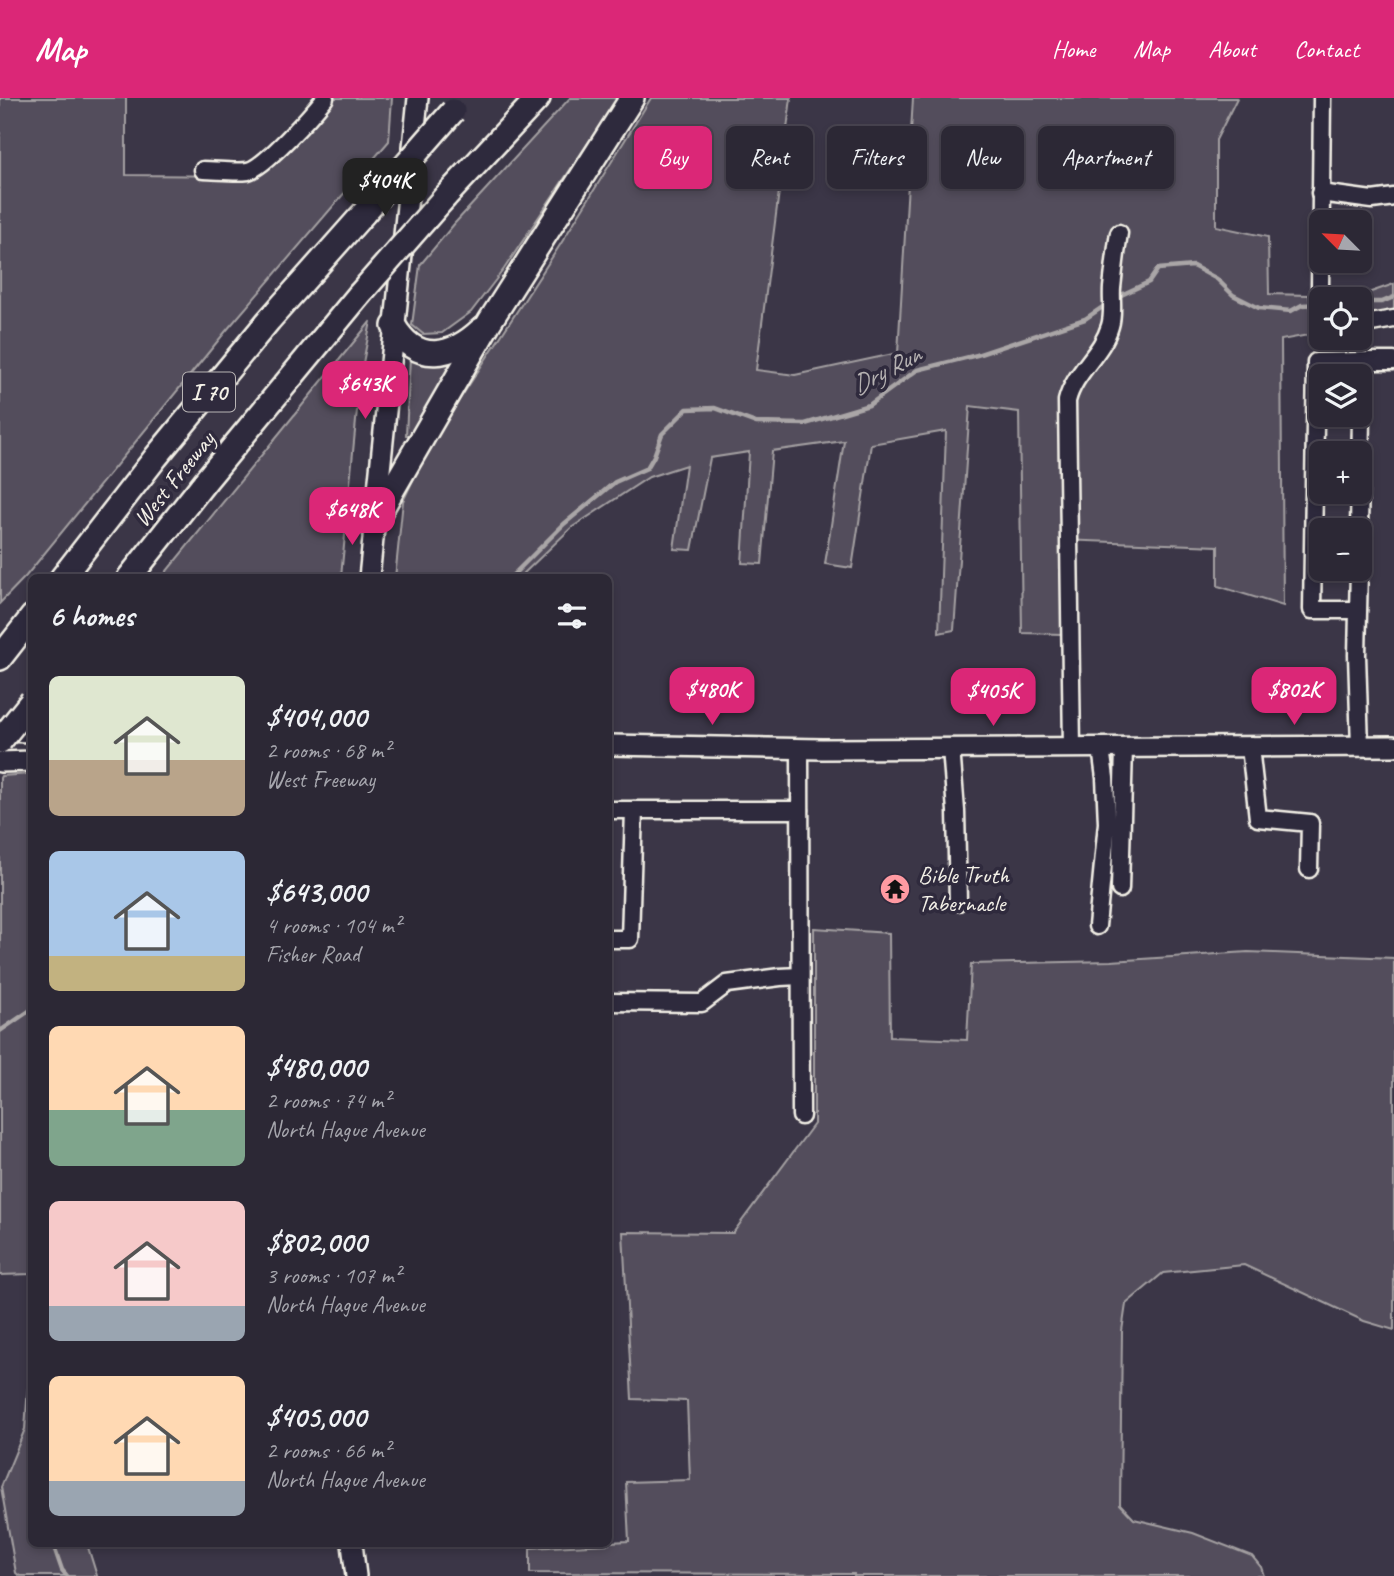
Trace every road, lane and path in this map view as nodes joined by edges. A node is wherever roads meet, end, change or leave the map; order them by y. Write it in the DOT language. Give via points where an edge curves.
graph roads {
  1 [pos="325,98"];
  2 [pos="418,98"];
  3 [pos="538,98"];
  4 [pos="632,98"];
  5 [pos="1322,98"];
  6 [pos="459,105"];
  7 [pos="202,170"];
  8 [pos="1320,193"];
  9 [pos="1394,197"];
  10 [pos="1119,233"];
  11 [pos="1321,287"];
  12 [pos="1394,319"];
  13 [pos="490,321"];
  14 [pos="1372,322"];
  15 [pos="394,326"];
  16 [pos="1362,361"];
  17 [pos="1394,361"];
  18 [pos="1359,518"];
  19 [pos="376,520"];
  20 [pos="65,574"];
  21 [pos="132,574"];
  22 [pos="369,574"];
  23 [pos="1359,581"];
  24 [pos="1358,610"];
  25 [pos="28,622"];
  26 [pos="0,658"];
  27 [pos="28,706"];
  28 [pos="0,732"];
  29 [pos="28,732"];
  30 [pos="0,741"];
  31 [pos="612,745"];
  32 [pos="1394,746"];
  33 [pos="1250,747"];
  34 [pos="1360,747"];
  35 [pos="800,748"];
  36 [pos="951,748"];
  37 [pos="1072,748"];
  38 [pos="1101,748"];
  39 [pos="1124,748"];
  40 [pos="28,761"];
  41 [pos="0,762"];
  42 [pos="612,810"];
  43 [pos="634,810"];
  44 [pos="800,810"];
  45 [pos="1310,869"];
  46 [pos="1120,890"];
  47 [pos="958,902"];
  48 [pos="1097,926"];
  49 [pos="612,939"];
  50 [pos="800,976"];
  51 [pos="612,1002"];
  52 [pos="801,1116"];
  53 [pos="352,1547"];
  54 [pos="356,1576"];
  1 -- 7 [label="street" via="249,171"];
  2 -- 15 [label="main road"];
  3 -- 21 [label="highway, West Freeway / I 70, bridge" via="359,295"];
  4 -- 13 [label="highway"];
  5 -- 8 [label="street"];
  6 -- 20 [label="highway, West Freeway / I 70, bridge" via="260,330"];
  8 -- 9 [label="street" via="1372,200"];
  8 -- 11 [label="street"];
  10 -- 37 [label="street" via="1110,326 1069,390 1067,401"];
  12 -- 14 [label="street"];
  13 -- 15 [label="highway" via="460,347 438,353 416,349"];
  13 -- 19 [label="highway"];
  15 -- 19 [label="main road"];
  16 -- 17 [label="street"];
  16 -- 18 [label="street"];
  16 -- 24 [label="street" via="1316,362 1315,390 1312,610"];
  19 -- 22 [label="main road"];
  23 -- 24 [label="street"];
  24 -- 34 [label="street"];
  25 -- 26 [label="highway"];
  27 -- 30 [label="highway, bridge"];
  28 -- 29 [label="main road"];
  31 -- 35 [label="main road"];
  32 -- 34 [label="main road"];
  33 -- 34 [label="main road"];
  33 -- 39 [label="main road"];
  33 -- 45 [label="street" via="1258,818 1310,823"];
  35 -- 36 [label="main road"];
  35 -- 44 [label="street"];
  36 -- 37 [label="main road"];
  36 -- 47 [label="street"];
  37 -- 38 [label="main road"];
  38 -- 39 [label="main road"];
  38 -- 48 [label="street" via="1107,823"];
  39 -- 46 [label="street"];
  40 -- 41 [label="main road"];
  42 -- 43 [label="street"];
  43 -- 44 [label="street"];
  43 -- 49 [label="street" via="630,939"];
  44 -- 50 [label="street"];
  50 -- 51 [label="street" via="727,984 702,1003"];
  50 -- 52 [label="street"];
  53 -- 54 [label="main road"];
}
